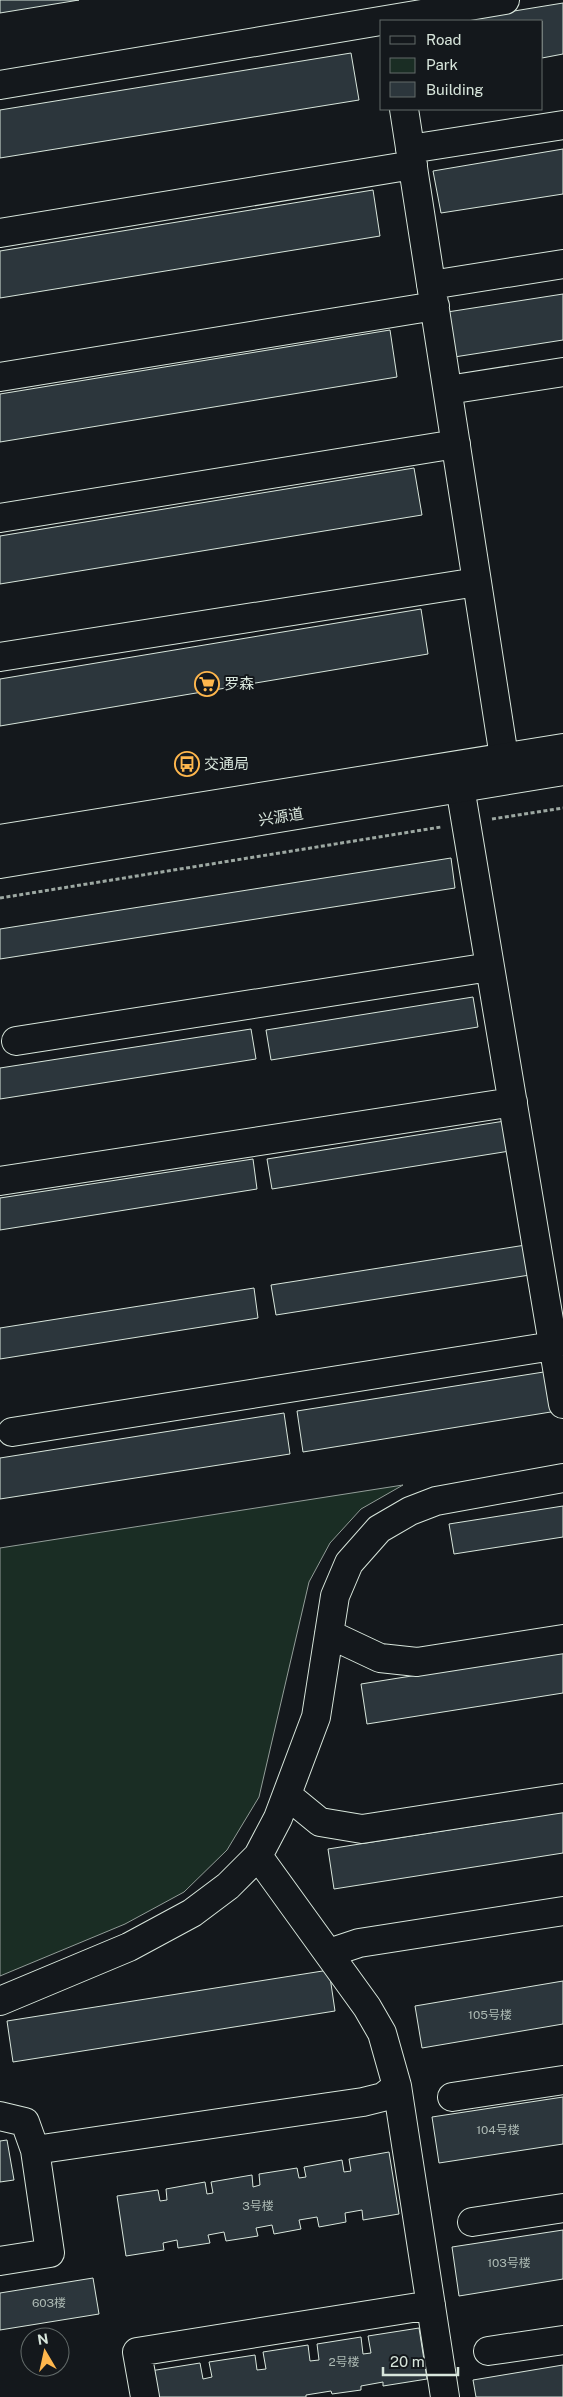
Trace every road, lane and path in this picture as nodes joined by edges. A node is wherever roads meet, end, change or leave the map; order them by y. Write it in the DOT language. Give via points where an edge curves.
graph roads {
  1 [pos="505,0"];
  2 [pos="389,13"];
  3 [pos="0,85"];
  4 [pos="404,110"];
  5 [pos="563,125"];
  6 [pos="411,157"];
  7 [pos="0,233"];
  8 [pos="563,264"];
  9 [pos="433,296"];
  10 [pos="563,372"];
  11 [pos="0,377"];
  12 [pos="448,390"];
  13 [pos="456,444"];
  14 [pos="0,518"];
  15 [pos="477,582"];
  16 [pos="0,657"];
  17 [pos="563,748"];
  18 [pos="504,757"];
  19 [pos="563,771"];
  20 [pos="460,787"];
  21 [pos="563,808"];
  22 [pos="465,823"];
  23 [pos="0,839"];
  24 [pos="0,864"];
  25 [pos="0,898"];
  26 [pos="490,967"];
  27 [pos="16,1041"];
  28 [pos="513,1102"];
  29 [pos="0,1181"];
  30 [pos="555,1310"];
  31 [pos="553,1346"];
  32 [pos="563,1404"];
  33 [pos="12,1432"];
  34 [pos="563,1478"];
  35 [pos="329,1634"];
  36 [pos="563,1638"];
  37 [pos="287,1795"];
  38 [pos="563,1798"];
  39 [pos="258,1856"];
  40 [pos="563,1911"];
  41 [pos="329,1953"];
  42 [pos="0,2001"];
  43 [pos="563,2080"];
  44 [pos="397,2086"];
  45 [pos="452,2097"];
  46 [pos="0,2116"];
  47 [pos="35,2150"];
  48 [pos="563,2208"];
  49 [pos="472,2222"];
  50 [pos="0,2261"];
  51 [pos="431,2305"];
  52 [pos="563,2340"];
  53 [pos="488,2351"];
  54 [pos="145,2397"];
  55 [pos="445,2397"];
  1 -- 2 [label="street"];
  2 -- 3 [label="street"];
  4 -- 6 [label="street"];
  5 -- 6 [label="street"];
  6 -- 7 [label="street"];
  6 -- 9 [label="street"];
  8 -- 9 [label="street"];
  9 -- 11 [label="street"];
  9 -- 12 [label="street"];
  10 -- 12 [label="street"];
  12 -- 13 [label="street"];
  13 -- 14 [label="street"];
  13 -- 15 [label="street"];
  15 -- 16 [label="street"];
  15 -- 18 [label="street"];
  17 -- 18 [label="street, 兴源道"];
  18 -- 23 [label="street, 兴源道"];
  19 -- 20 [label="street, 兴源道"];
  20 -- 22 [label="street"];
  20 -- 24 [label="street, 兴源道"];
  21 -- 22 [label="path"];
  22 -- 25 [label="path"];
  22 -- 26 [label="street"];
  26 -- 27 [label="street"];
  26 -- 28 [label="street"];
  28 -- 29 [label="street"];
  28 -- 30 [label="street"];
  30 -- 31 [label="street"];
  31 -- 32 [label="street"];
  31 -- 33 [label="street"];
  34 -- 35 [label="street" via="436,1501 379,1529 349,1563 335,1596"];
  35 -- 36 [label="street" via="380,1658 418,1662"];
  35 -- 37 [label="street" via="316,1716"];
  37 -- 38 [label="street" via="320,1822 362,1829"];
  37 -- 39 [label="street"];
  39 -- 41 [label="street"];
  39 -- 42 [label="street" via="228,1886 192,1913 129,1947"];
  40 -- 41 [label="street" via="359,1943"];
  41 -- 44 [label="street" via="382,2033"];
  43 -- 45 [label="street"];
  44 -- 47 [label="street" via="383,2097 363,2102"];
  44 -- 51 [label="street"];
  46 -- 47 [label="street" via="25,2122"];
  47 -- 50 [label="street" via="50,2253"];
  48 -- 49 [label="street"];
  51 -- 54 [label="street" via="138,2352"];
  51 -- 55 [label="street"];
  52 -- 53 [label="street"];
}
